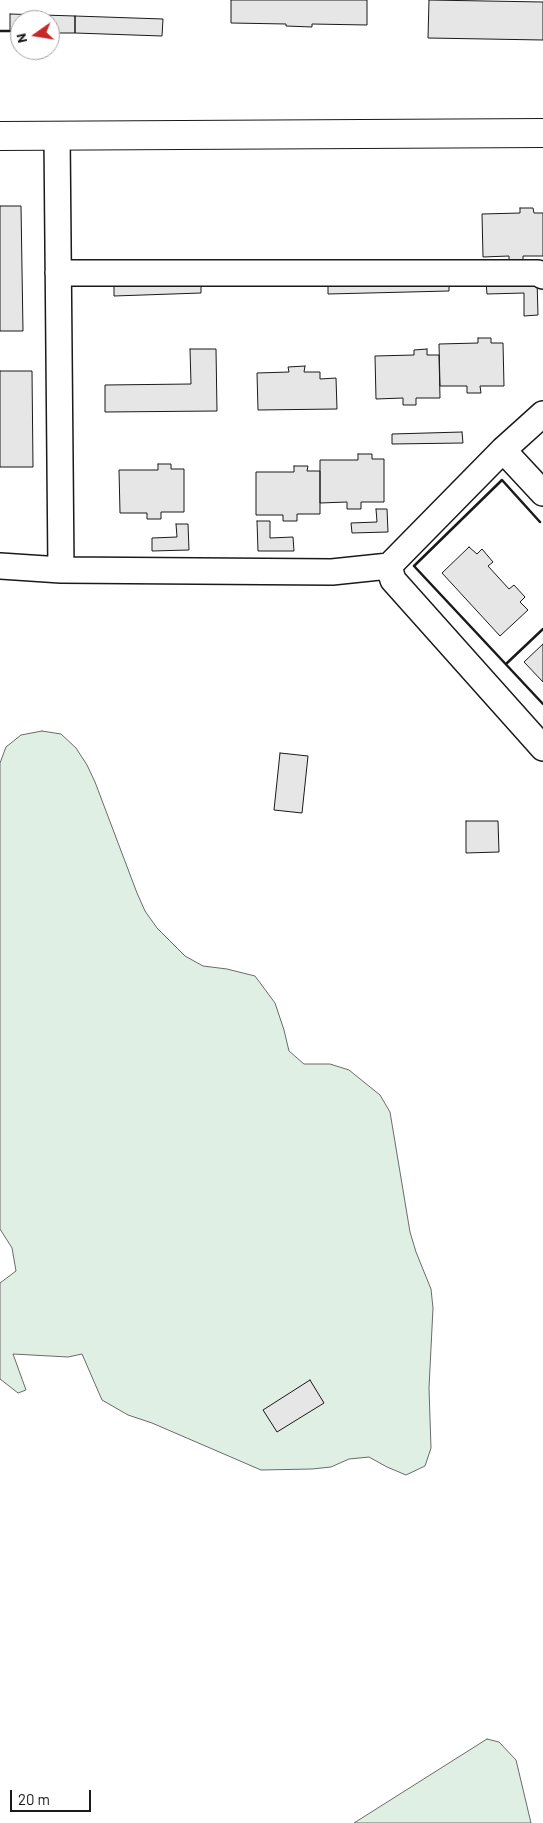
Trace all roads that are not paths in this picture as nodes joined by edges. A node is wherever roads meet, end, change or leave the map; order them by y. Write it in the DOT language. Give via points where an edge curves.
graph roads {
  1 [pos="543,133"];
  2 [pos="0,136"];
  3 [pos="57,136"];
  4 [pos="58,273"];
  5 [pos="543,276"];
  6 [pos="543,414"];
  7 [pos="504,450"];
  8 [pos="543,493"];
  9 [pos="0,566"];
  10 [pos="389,566"];
  11 [pos="61,570"];
  12 [pos="543,748"];
  1 -- 3 [label="main road"];
  2 -- 3 [label="main road"];
  3 -- 4 [label="street"];
  4 -- 5 [label="street" via="538,273"];
  4 -- 11 [label="street"];
  6 -- 7 [label="street"];
  7 -- 8 [label="street"];
  7 -- 10 [label="street"];
  9 -- 11 [label="street"];
  10 -- 11 [label="street" via="332,572"];
  10 -- 12 [label="street" via="393,580"];
}
